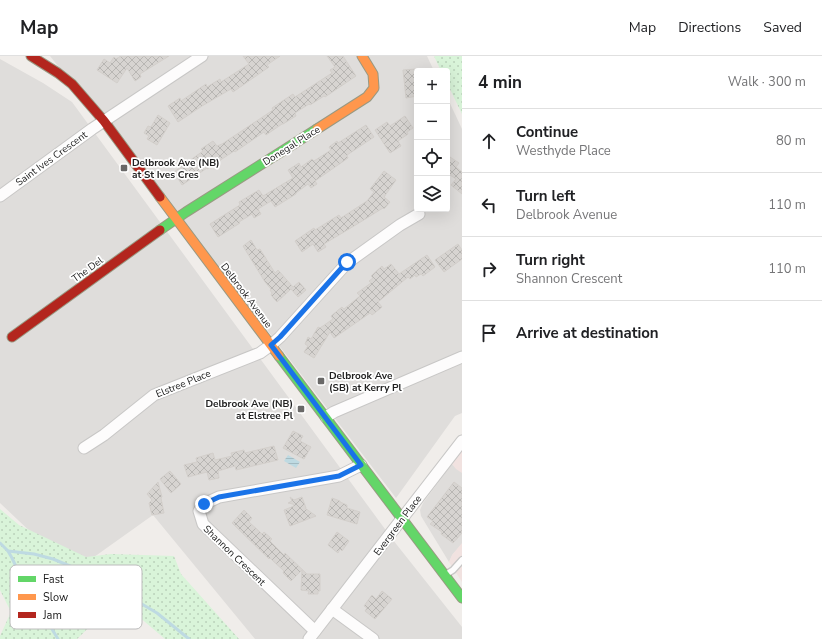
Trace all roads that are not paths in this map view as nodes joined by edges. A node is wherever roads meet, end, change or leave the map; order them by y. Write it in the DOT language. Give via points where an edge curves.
graph roads {
  1 [pos="31,56"];
  2 [pos="202,56"];
  3 [pos="362,56"];
  4 [pos="104,121"];
  5 [pos="0,196"];
  6 [pos="419,214"];
  7 [pos="176,219"];
  8 [pos="12,337"];
  9 [pos="271,345"];
  10 [pos="462,357"];
  11 [pos="326,417"];
  12 [pos="462,441"];
  13 [pos="84,448"];
  14 [pos="361,465"];
  15 [pos="402,519"];
  16 [pos="462,560"];
  17 [pos="445,576"];
  18 [pos="462,598"];
  19 [pos="332,609"];
  20 [pos="312,635"];
  21 [pos="373,639"];
  1 -- 4 [label="street, Delbrook Avenue" via="72,84"];
  2 -- 4 [label="street"];
  3 -- 7 [label="street, Donegal Place" via="373,74 374,88 367,98"];
  4 -- 5 [label="street, Saint Ives Crescent"];
  4 -- 7 [label="street, Delbrook Avenue"];
  6 -- 9 [label="street, Elstree Place" via="347,262"];
  7 -- 8 [label="street, The Del"];
  7 -- 9 [label="street, Delbrook Avenue"];
  9 -- 11 [label="street, Delbrook Avenue"];
  9 -- 13 [label="street, Elstree Place" via="260,352 154,395"];
  10 -- 11 [label="street"];
  11 -- 14 [label="street, Delbrook Avenue"];
  12 -- 15 [label="street, Evergreen Place"];
  14 -- 15 [label="street, Delbrook Avenue"];
  14 -- 20 [label="street, Shannon Crescent" via="339,476 219,497 204,504 199,511 202,524"];
  15 -- 17 [label="street, Delbrook Avenue"];
  15 -- 19 [label="street, Evergreen Place"];
  16 -- 17 [label="lane"];
  17 -- 18 [label="street, Delbrook Avenue"];
  19 -- 20 [label="street, Evergreen Place"];
  19 -- 21 [label="street"];
}
